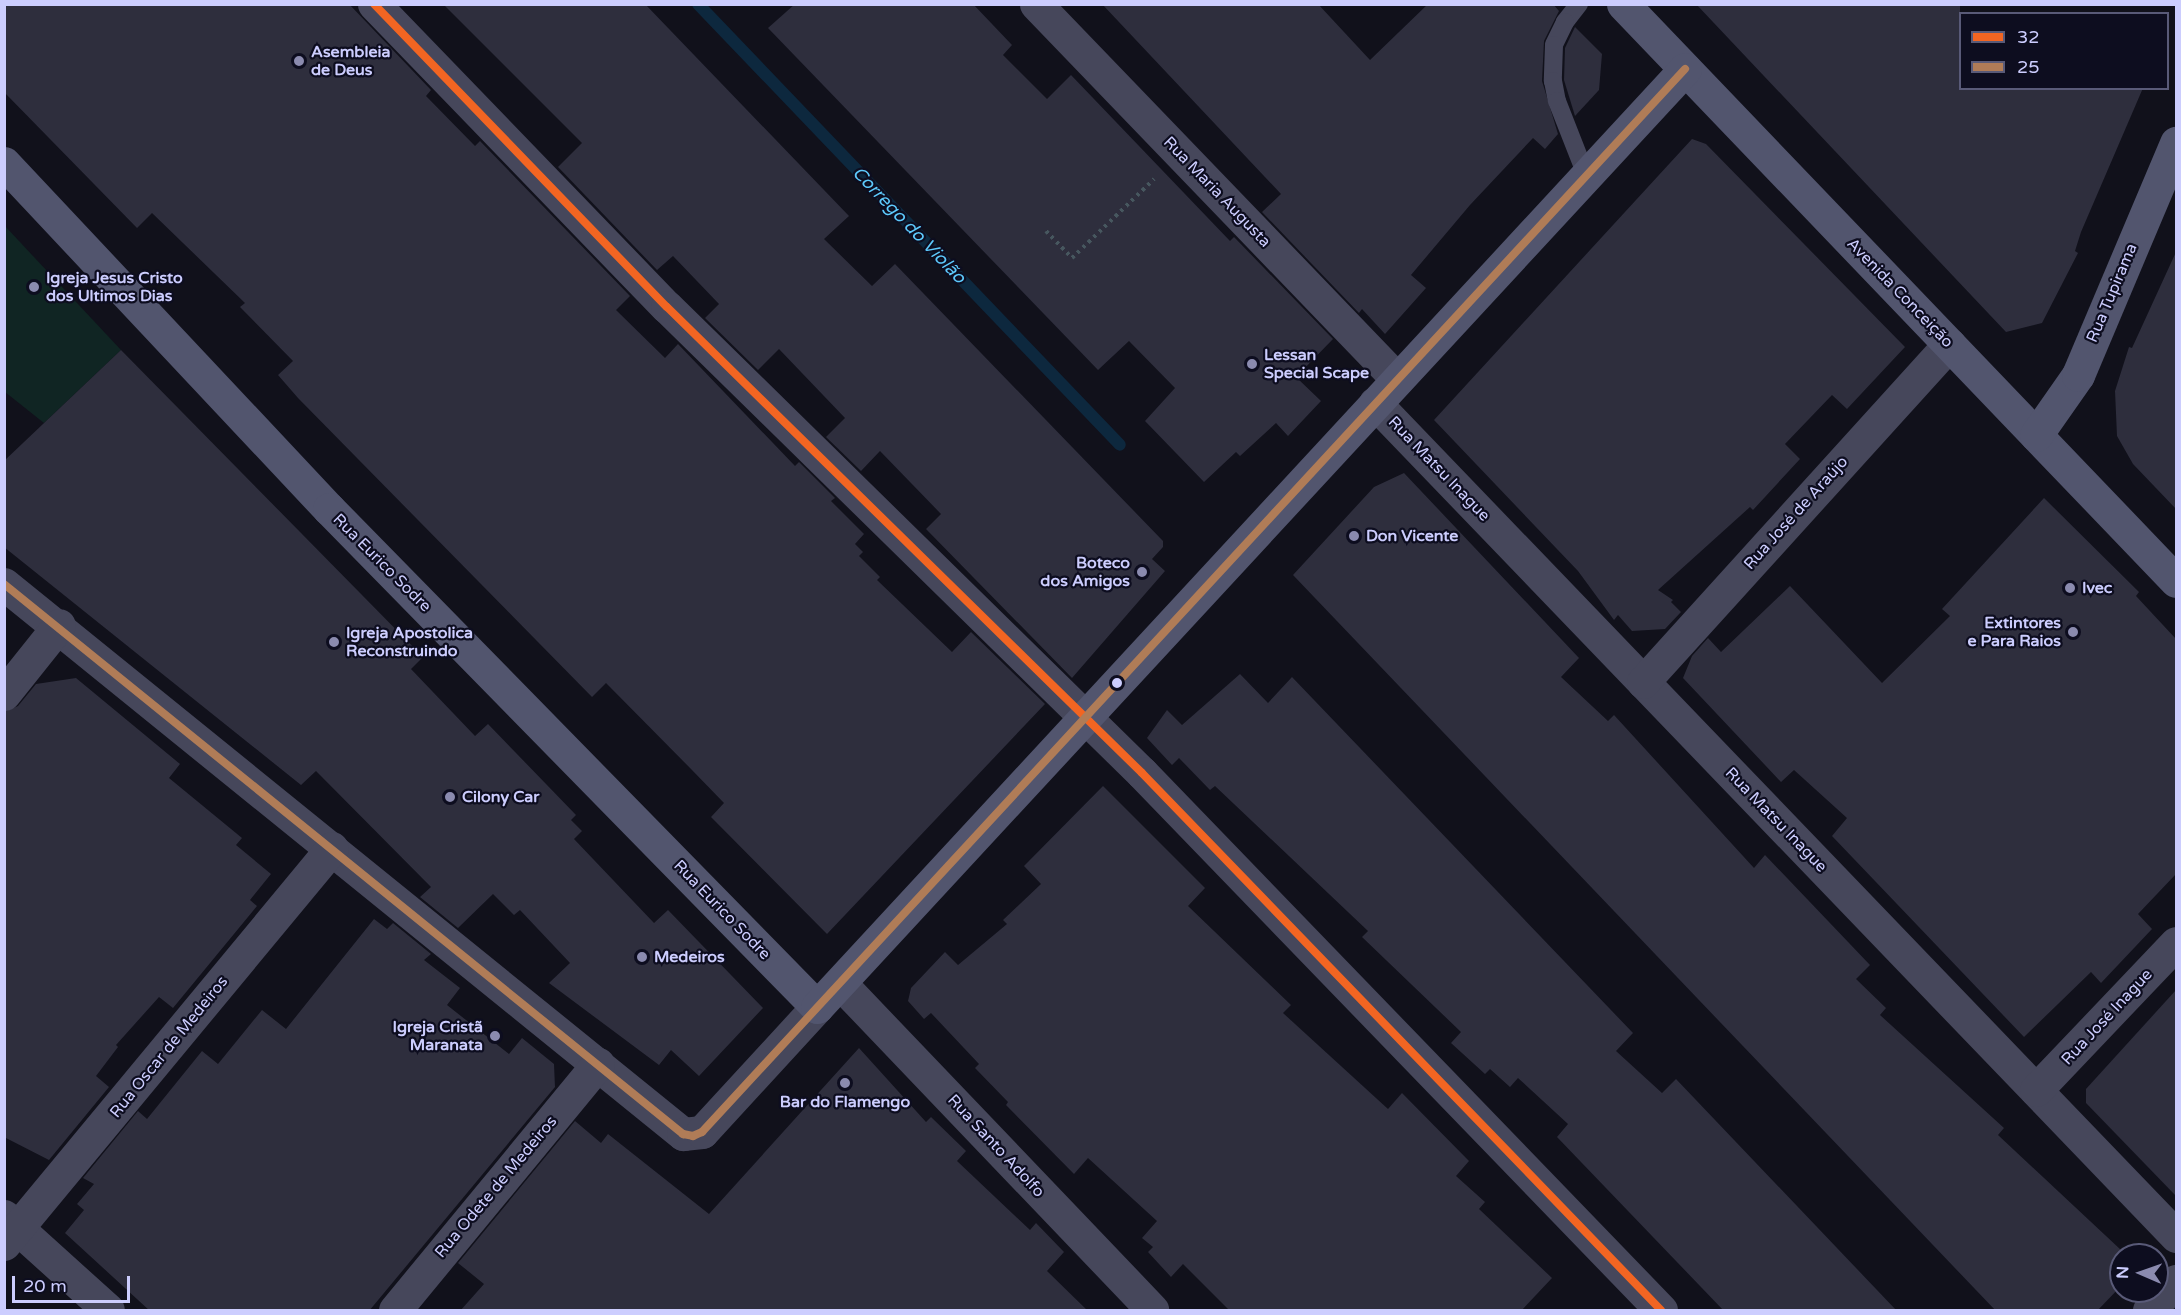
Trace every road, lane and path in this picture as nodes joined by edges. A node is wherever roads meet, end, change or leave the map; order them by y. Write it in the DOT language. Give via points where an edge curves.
graph roads {
  1 [pos="374,4"];
  2 [pos="1036,4"];
  3 [pos="1579,4"];
  4 [pos="1623,4"];
  5 [pos="1684,69"];
  6 [pos="2176,143"];
  7 [pos="4,162"];
  8 [pos="1586,175"];
  9 [pos="1157,176"];
  10 [pos="1046,231"];
  11 [pos="1949,344"];
  12 [pos="1397,379"];
  13 [pos="1375,403"];
  14 [pos="2036,435"];
  15 [pos="2176,581"];
  16 [pos="4,584"];
  17 [pos="59,625"];
  18 [pos="1643,682"];
  19 [pos="4,694"];
  20 [pos="1084,718"];
  21 [pos="332,848"];
  22 [pos="2176,943"];
  23 [pos="840,983"];
  24 [pos="817,1007"];
  25 [pos="598,1064"];
  26 [pos="2036,1090"];
  27 [pos="10,1230"];
  28 [pos="2176,1236"];
  29 [pos="2176,1281"];
  30 [pos="108,1311"];
  31 [pos="395,1311"];
  32 [pos="1152,1311"];
  33 [pos="1661,1311"];
  34 [pos="2149,1311"];
  1 -- 20 [label="street" via="667,307"];
  2 -- 12 [label="street, Rua Maria Augusta"];
  3 -- 8 [label="lane" via="1565,21 1554,45 1553,81"];
  4 -- 5 [label="street, Avenida Conceição"];
  5 -- 8 [label="street"];
  5 -- 11 [label="street, Avenida Conceição"];
  6 -- 14 [label="street, Rua Tupirama" via="2078,375"];
  7 -- 24 [label="street, Rua Eurico Sodre" via="329,509"];
  8 -- 12 [label="street"];
  9 -- 10 [label="path" via="1072,258"];
  11 -- 14 [label="street, Avenida Conceição"];
  11 -- 18 [label="street, Rua José de Araújo"];
  12 -- 13 [label="street"];
  13 -- 18 [label="street, Rua Matsu Inague"];
  13 -- 20 [label="street"];
  14 -- 15 [label="street, Avenida Conceição"];
  16 -- 17 [label="street"];
  17 -- 19 [label="street"];
  17 -- 21 [label="street"];
  18 -- 26 [label="street, Rua Matsu Inague"];
  20 -- 23 [label="street"];
  20 -- 33 [label="street" via="1142,773"];
  21 -- 25 [label="street"];
  21 -- 27 [label="street, Rua Oscar de Medeiros"];
  22 -- 26 [label="street, Rua José Inague"];
  23 -- 24 [label="street"];
  23 -- 32 [label="street, Rua Santo Adolfo"];
  24 -- 25 [label="street" via="702,1132 693,1136 683,1134"];
  25 -- 31 [label="street, Rua Odete de Medeiros"];
  26 -- 28 [label="street, Rua Matsu Inague"];
  27 -- 30 [label="street"];
  29 -- 34 [label="street"];
}
